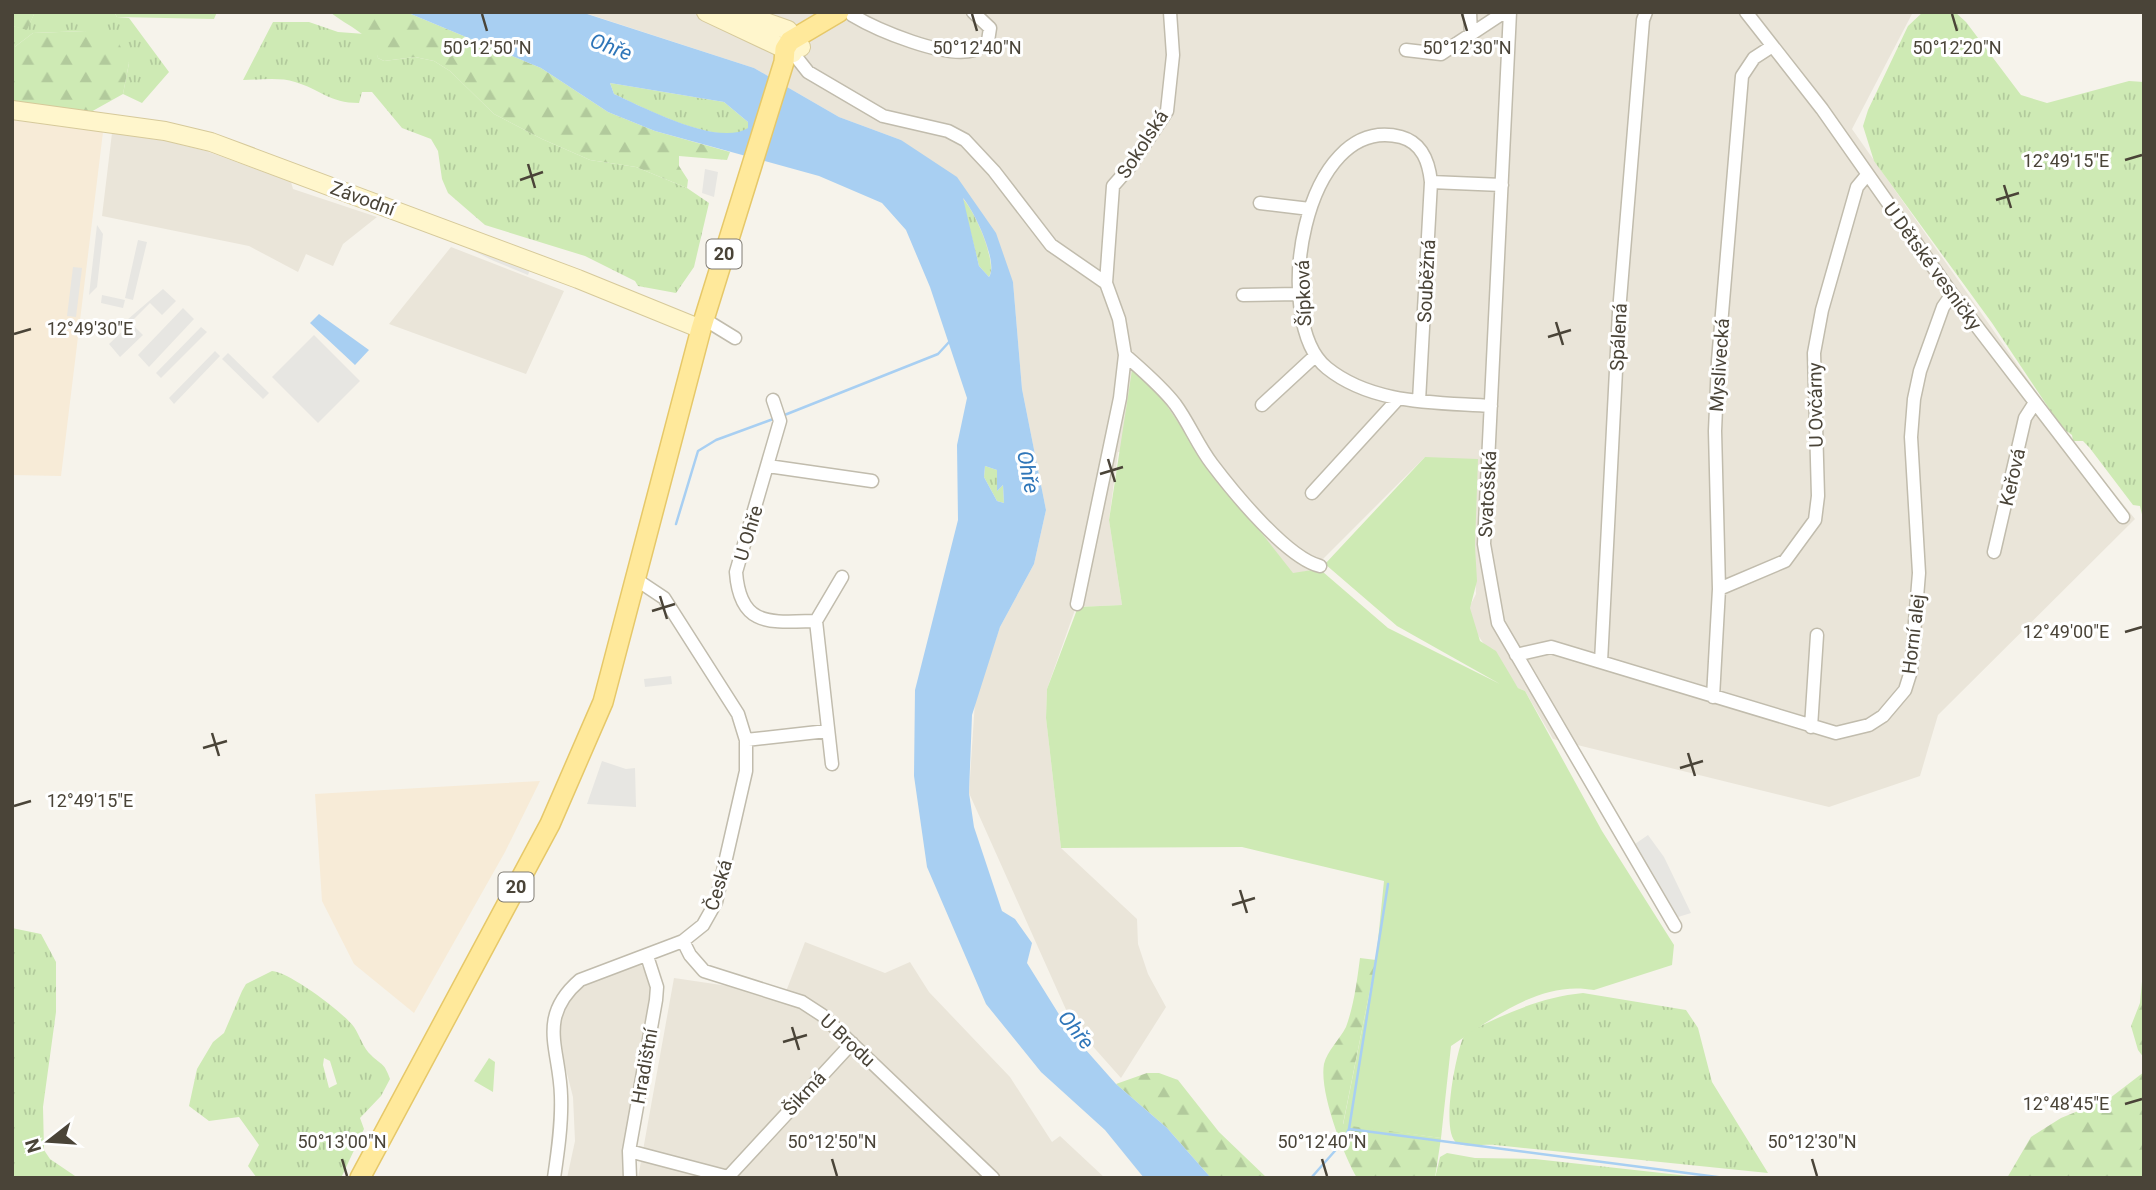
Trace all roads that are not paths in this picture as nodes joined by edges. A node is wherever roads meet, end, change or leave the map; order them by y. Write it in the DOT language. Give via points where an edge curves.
graph roads {
  1 [pos="706,12"];
  2 [pos="737,12"];
  3 [pos="973,12"];
  4 [pos="1170,12"];
  5 [pos="1470,12"];
  6 [pos="1510,12"];
  7 [pos="1646,12"];
  8 [pos="1746,12"];
  9 [pos="848,13"];
  10 [pos="1471,35"];
  11 [pos="1771,47"];
  12 [pos="790,50"];
  13 [pos="1406,51"];
  14 [pos="12,110"];
  15 [pos="1429,162"];
  16 [pos="1867,176"];
  17 [pos="1431,182"];
  18 [pos="1502,185"];
  19 [pos="1260,203"];
  20 [pos="1310,209"];
  21 [pos="1107,283"];
  22 [pos="1300,294"];
  23 [pos="1952,294"];
  24 [pos="1243,295"];
  25 [pos="703,324"];
  26 [pos="735,338"];
  27 [pos="1125,355"];
  28 [pos="1315,355"];
  29 [pos="773,400"];
  30 [pos="1397,400"];
  31 [pos="1419,401"];
  32 [pos="2034,404"];
  33 [pos="1262,405"];
  34 [pos="1491,406"];
  35 [pos="768,466"];
  36 [pos="872,481"];
  37 [pos="1312,493"];
  38 [pos="2123,517"];
  39 [pos="1994,552"];
  40 [pos="1320,566"];
  41 [pos="842,577"];
  42 [pos="637,580"];
  43 [pos="1719,589"];
  44 [pos="1077,604"];
  45 [pos="816,621"];
  46 [pos="1817,635"];
  47 [pos="1516,655"];
  48 [pos="1601,662"];
  49 [pos="1713,697"];
  50 [pos="1811,727"];
  51 [pos="827,731"];
  52 [pos="746,740"];
  53 [pos="832,764"];
  54 [pos="1675,926"];
  55 [pos="683,941"];
  56 [pos="647,956"];
  57 [pos="852,1042"];
  58 [pos="629,1151"];
  59 [pos="730,1177"];
  60 [pos="360,1178"];
  61 [pos="554,1178"];
  62 [pos="630,1178"];
  63 [pos="993,1178"];
  1 -- 12 [label="street"];
  2 -- 12 [label="street"];
  3 -- 9 [label="street" via="990,28 988,41 974,50 952,51 887,32"];
  4 -- 21 [label="street, Sokolská" via="1167,111 1113,186"];
  5 -- 10 [label="street"];
  6 -- 10 [label="street"];
  6 -- 18 [label="street, Svatošská"];
  7 -- 48 [label="street, Spálená" via="1619,312"];
  8 -- 11 [label="street, U Dětské vesničky"];
  9 -- 12 [label="main road" via="817,26"];
  9 -- 12 [label="main road" via="837,28"];
  10 -- 13 [label="street" via="1441,54"];
  11 -- 16 [label="street, U Dětské vesničky" via="1822,109"];
  11 -- 43 [label="street, Myslivecká" via="1754,58 1742,76 1717,375"];
  12 -- 21 [label="street" via="808,72 866,108 965,140 1051,245"];
  12 -- 25 [label="main road, 20"];
  14 -- 25 [label="street, Závodní" via="165,131 211,142"];
  15 -- 17 [label="street, Souběžná"];
  15 -- 20 [label="street, Šípková" via="1406,138 1360,138 1334,160"];
  16 -- 23 [label="street, U Dětské vesničky"];
  16 -- 43 [label="street, U Ovčárny" via="1853,199 1814,353 1815,520 1785,561"];
  17 -- 18 [label="street"];
  17 -- 31 [label="street, Souběžná"];
  18 -- 34 [label="street, Svatošská"];
  19 -- 20 [label="street"];
  20 -- 22 [label="street, Šípková" via="1301,252"];
  21 -- 27 [label="street, Sokolská"];
  22 -- 24 [label="street"];
  22 -- 28 [label="street, Šípková" via="1303,331"];
  23 -- 32 [label="street, U Dětské vesničky"];
  23 -- 50 [label="street, Horní alej" via="1920,370 1914,399 1911,437 1919,573 1911,671 1895,705 1869,725 1836,733"];
  25 -- 26 [label="street"];
  25 -- 42 [label="main road, 20"];
  27 -- 40 [label="street" via="1171,400 1211,463 1286,547 1306,563"];
  27 -- 44 [label="street, Sokolská" via="1118,410"];
  28 -- 30 [label="street, Šípková" via="1343,378"];
  28 -- 33 [label="street"];
  29 -- 35 [label="street, U Ohře" via="779,418"];
  30 -- 31 [label="street, Šípková"];
  30 -- 37 [label="street"];
  31 -- 34 [label="street, Šípková"];
  32 -- 38 [label="street, U Dětské vesničky"];
  32 -- 39 [label="street, Keřová" via="2025,418"];
  34 -- 47 [label="street, Svatošská" via="1484,544 1498,623"];
  35 -- 36 [label="street"];
  35 -- 45 [label="street, U Ohře" via="736,572 737,591 744,608 762,620"];
  41 -- 45 [label="street"];
  42 -- 52 [label="street, Česká" via="664,598 738,714"];
  42 -- 60 [label="main road, 20" via="603,702 571,782"];
  43 -- 49 [label="street, Myslivecká"];
  45 -- 51 [label="street"];
  46 -- 50 [label="street"];
  47 -- 48 [label="street, Horní alej" via="1551,647"];
  47 -- 54 [label="street, Svatošská"];
  48 -- 49 [label="street, Horní alej"];
  49 -- 50 [label="street, Horní alej"];
  51 -- 52 [label="street"];
  51 -- 53 [label="street"];
  52 -- 55 [label="street, Česká" via="747,771 716,902 703,925"];
  55 -- 56 [label="street, Česká"];
  55 -- 57 [label="street, U Brodu" via="704,971 802,1002"];
  56 -- 58 [label="street, Hradištní" via="657,987 656,1000"];
  56 -- 61 [label="street, Česká" via="580,981 555,1013 552,1030 561,1095"];
  57 -- 59 [label="street, Šikmá"];
  57 -- 63 [label="street, U Brodu"];
  58 -- 59 [label="street, Šikmá"];
  58 -- 62 [label="street, Hradištní"];
}
